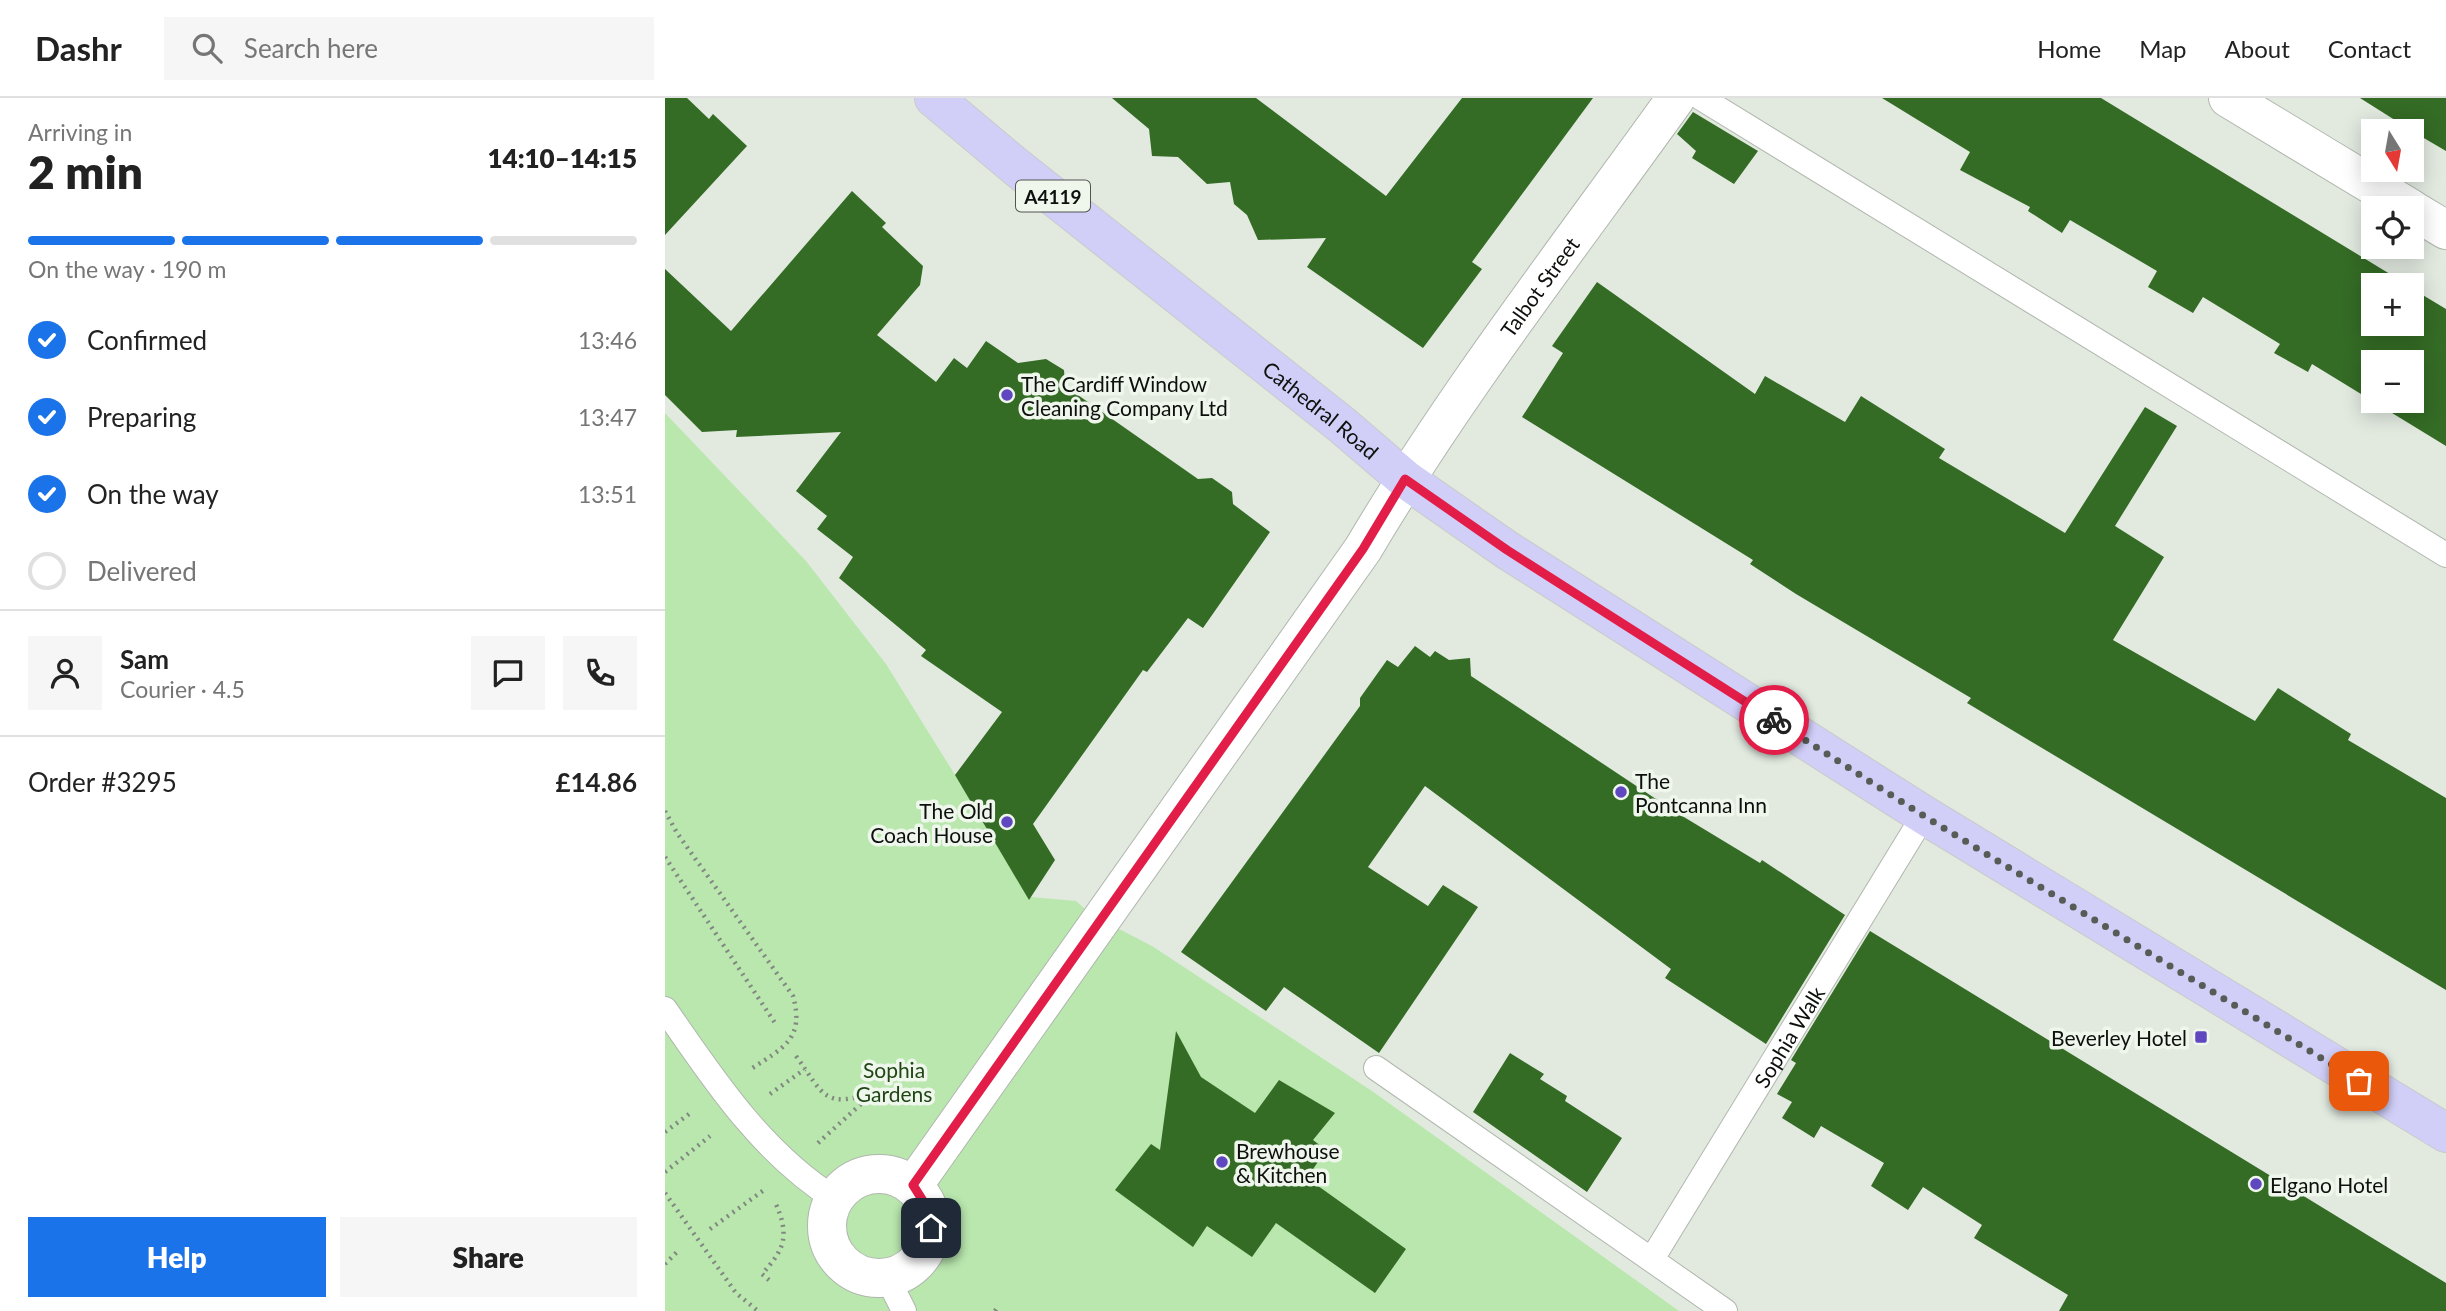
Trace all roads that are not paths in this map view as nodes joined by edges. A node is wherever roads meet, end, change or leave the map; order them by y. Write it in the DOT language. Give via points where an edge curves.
graph roads {
  1 [pos="934,98"];
  2 [pos="1676,98"];
  3 [pos="1701,98"];
  4 [pos="2228,98"];
  5 [pos="2390,196"];
  6 [pos="2424,217"];
  7 [pos="2446,230"];
  8 [pos="1405,479"];
  9 [pos="2446,555"];
  10 [pos="1924,816"];
  11 [pos="665,1009"];
  12 [pos="1376,1068"];
  13 [pos="2446,1133"];
  14 [pos="913,1185"];
  15 [pos="835,1199"];
  16 [pos="1652,1259"];
  17 [pos="887,1277"];
  18 [pos="904,1311"];
  19 [pos="1724,1311"];
  1 -- 8 [label="main road, Cathedral Road / A4119"];
  2 -- 8 [label="street, Talbot Street"];
  3 -- 9 [label="lane"];
  4 -- 5 [label="street"];
  6 -- 7 [label="street"];
  8 -- 10 [label="main road, Cathedral Road / A4119" via="1519,558"];
  8 -- 14 [label="street, Talbot Street" via="1363,549"];
  10 -- 13 [label="main road, Cathedral Road / A4119"];
  10 -- 16 [label="lane, Sophia Walk"];
  11 -- 15 [label="lane" via="747,1123 779,1157"];
  12 -- 16 [label="lane"];
  14 -- 15 [label="street" via="899,1177 870,1175 845,1187"];
  14 -- 17 [label="street" via="930,1212 927,1245 920,1259"];
  15 -- 17 [label="street" via="827,1228 838,1257 860,1273"];
  16 -- 19 [label="lane"];
  17 -- 18 [label="lane"];
}
